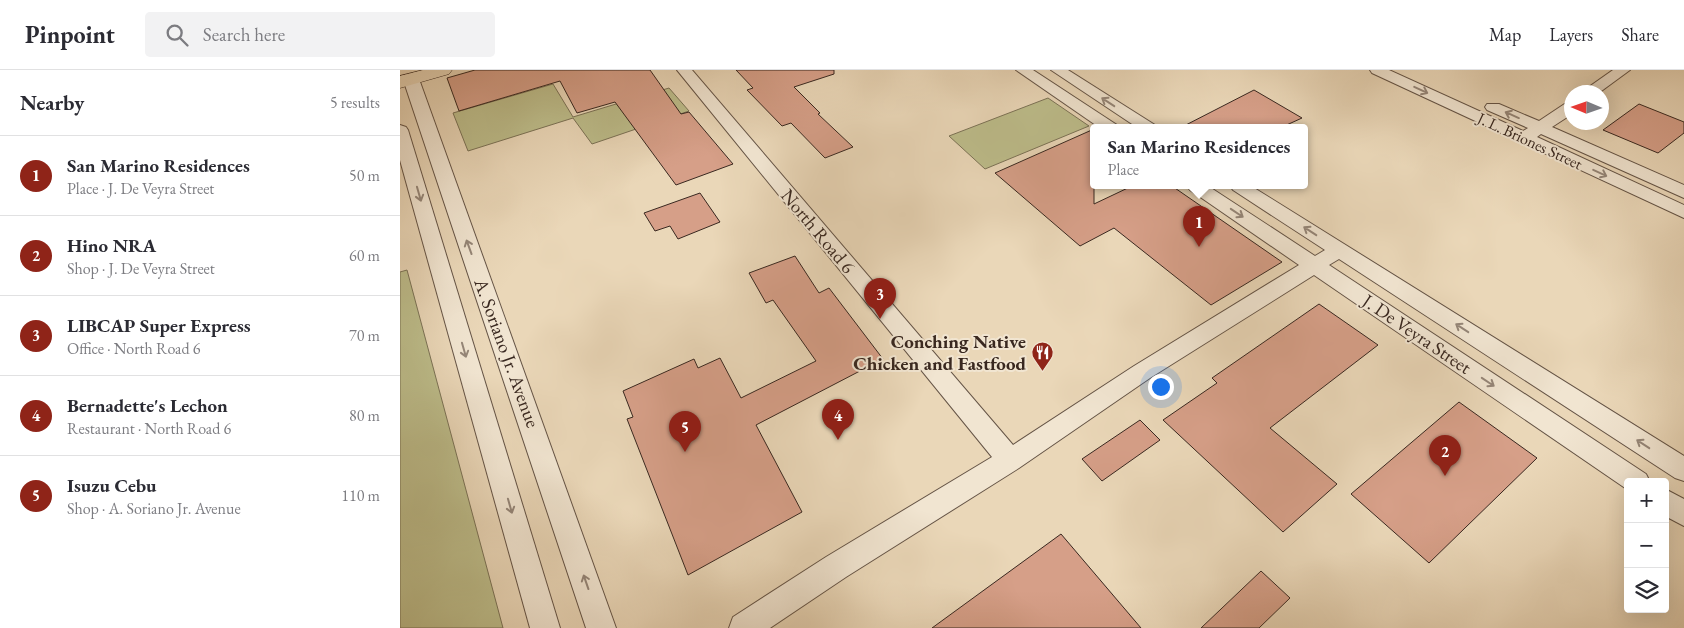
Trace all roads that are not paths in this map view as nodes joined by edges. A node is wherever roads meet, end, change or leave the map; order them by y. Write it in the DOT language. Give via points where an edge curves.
graph roads {
  1 [pos="443,70"];
  2 [pos="684,70"];
  3 [pos="1023,70"];
  4 [pos="1058,70"];
  5 [pos="1377,70"];
  6 [pos="1412,70"];
  7 [pos="1623,70"];
  8 [pos="406,80"];
  9 [pos="1601,85"];
  10 [pos="1564,112"];
  11 [pos="1105,124"];
  12 [pos="1143,124"];
  13 [pos="1540,128"];
  14 [pos="400,130"];
  15 [pos="1524,138"];
  16 [pos="1200,189"];
  17 [pos="1244,189"];
  18 [pos="1684,192"];
  19 [pos="1684,212"];
  20 [pos="1339,250"];
  21 [pos="1315,266"];
  22 [pos="1010,460"];
  23 [pos="1684,470"];
  24 [pos="1631,478"];
  25 [pos="1669,504"];
  26 [pos="1684,514"];
  27 [pos="545,628"];
  28 [pos="601,628"];
  29 [pos="744,628"];
  1 -- 8 [label="main road"];
  2 -- 22 [label="street, North Road 6"];
  3 -- 11 [label="street"];
  12 -- 4 [label="street, one-way"];
  5 -- 15 [label="street, J. L. Briones Street, one-way"];
  13 -- 6 [label="street, J. L. Briones Street, one-way"];
  7 -- 9 [label="street"];
  28 -- 8 [label="street, A. Soriano Jr. Avenue, one-way" via="530,418"];
  10 -- 13 [label="street"];
  13 -- 15 [label="street"];
  13 -- 18 [label="street, J. L. Briones Street"];
  14 -- 27 [label="street, A. Soriano Jr. Avenue, one-way"];
  15 -- 19 [label="street, J. L. Briones Street, one-way"];
  16 -- 21 [label="street, J. De Veyra Street, one-way"];
  20 -- 17 [label="street, J. De Veyra Street, one-way"];
  20 -- 21 [label="street"];
  23 -- 20 [label="street, J. De Veyra Street, one-way"];
  21 -- 22 [label="street" via="1142,372"];
  21 -- 24 [label="street, J. De Veyra Street, one-way"];
  22 -- 29 [label="street"];
  25 -- 26 [label="street"];
}
